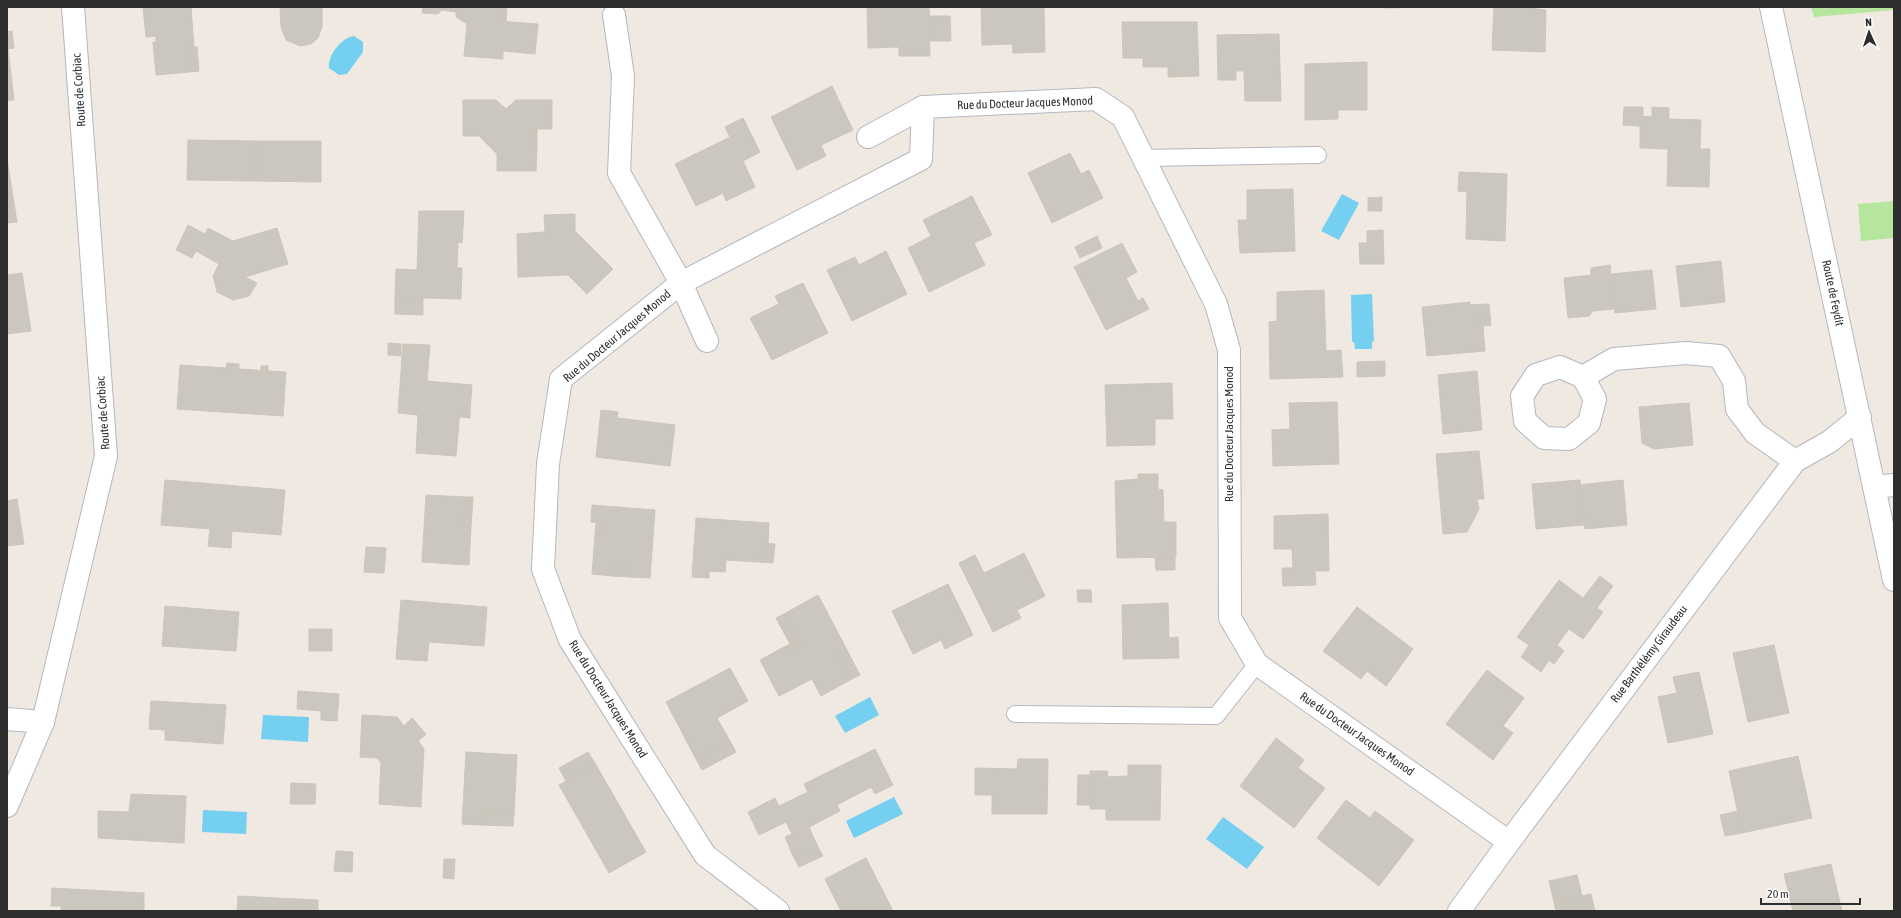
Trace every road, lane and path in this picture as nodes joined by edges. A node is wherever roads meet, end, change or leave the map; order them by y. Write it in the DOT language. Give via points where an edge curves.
graph roads {
  1 [pos="73,7"];
  2 [pos="1771,7"];
  3 [pos="618,11"];
  4 [pos="923,107"];
  5 [pos="868,137"];
  6 [pos="1318,155"];
  7 [pos="1143,158"];
  8 [pos="681,283"];
  9 [pos="707,341"];
  10 [pos="1583,377"];
  11 [pos="1860,418"];
  12 [pos="1795,461"];
  13 [pos="1884,486"];
  14 [pos="1894,580"];
  15 [pos="1257,664"];
  16 [pos="1015,714"];
  17 [pos="7,719"];
  18 [pos="43,722"];
  19 [pos="7,806"];
  20 [pos="1508,842"];
  21 [pos="778,911"];
  22 [pos="1459,911"];
  1 -- 18 [label="street, Route de Corbiac" via="106,456"];
  2 -- 11 [label="street, Route de Feydit"];
  3 -- 8 [label="street, Rue du Docteur Jacques Monod" via="623,76 619,173"];
  4 -- 5 [label="street, Rue du Docteur Jacques Monod"];
  4 -- 7 [label="street, Rue du Docteur Jacques Monod" via="1096,99 1123,117"];
  4 -- 8 [label="street, Rue du Docteur Jacques Monod" via="921,159"];
  6 -- 7 [label="lane"];
  7 -- 15 [label="street, Rue du Docteur Jacques Monod" via="1216,304 1228,350 1230,618"];
  8 -- 9 [label="street, Rue du Docteur Jacques Monod"];
  8 -- 21 [label="street, Rue du Docteur Jacques Monod" via="561,379 548,464 543,569 570,640 705,855"];
  10 -- 12 [label="street" via="1614,359 1686,352 1719,356 1734,381 1737,408 1755,433"];
  11 -- 12 [label="street, Rue Barthélémy Giraudeau" via="1829,442"];
  11 -- 13 [label="street, Route de Feydit"];
  12 -- 20 [label="street, Rue Barthélémy Giraudeau"];
  13 -- 14 [label="street, Route de Feydit"];
  15 -- 16 [label="lane" via="1216,716"];
  15 -- 20 [label="street, Rue du Docteur Jacques Monod"];
  17 -- 18 [label="street"];
  18 -- 19 [label="street, Route de Corbiac"];
  20 -- 22 [label="street, Rue Barthélémy Giraudeau"];
}
